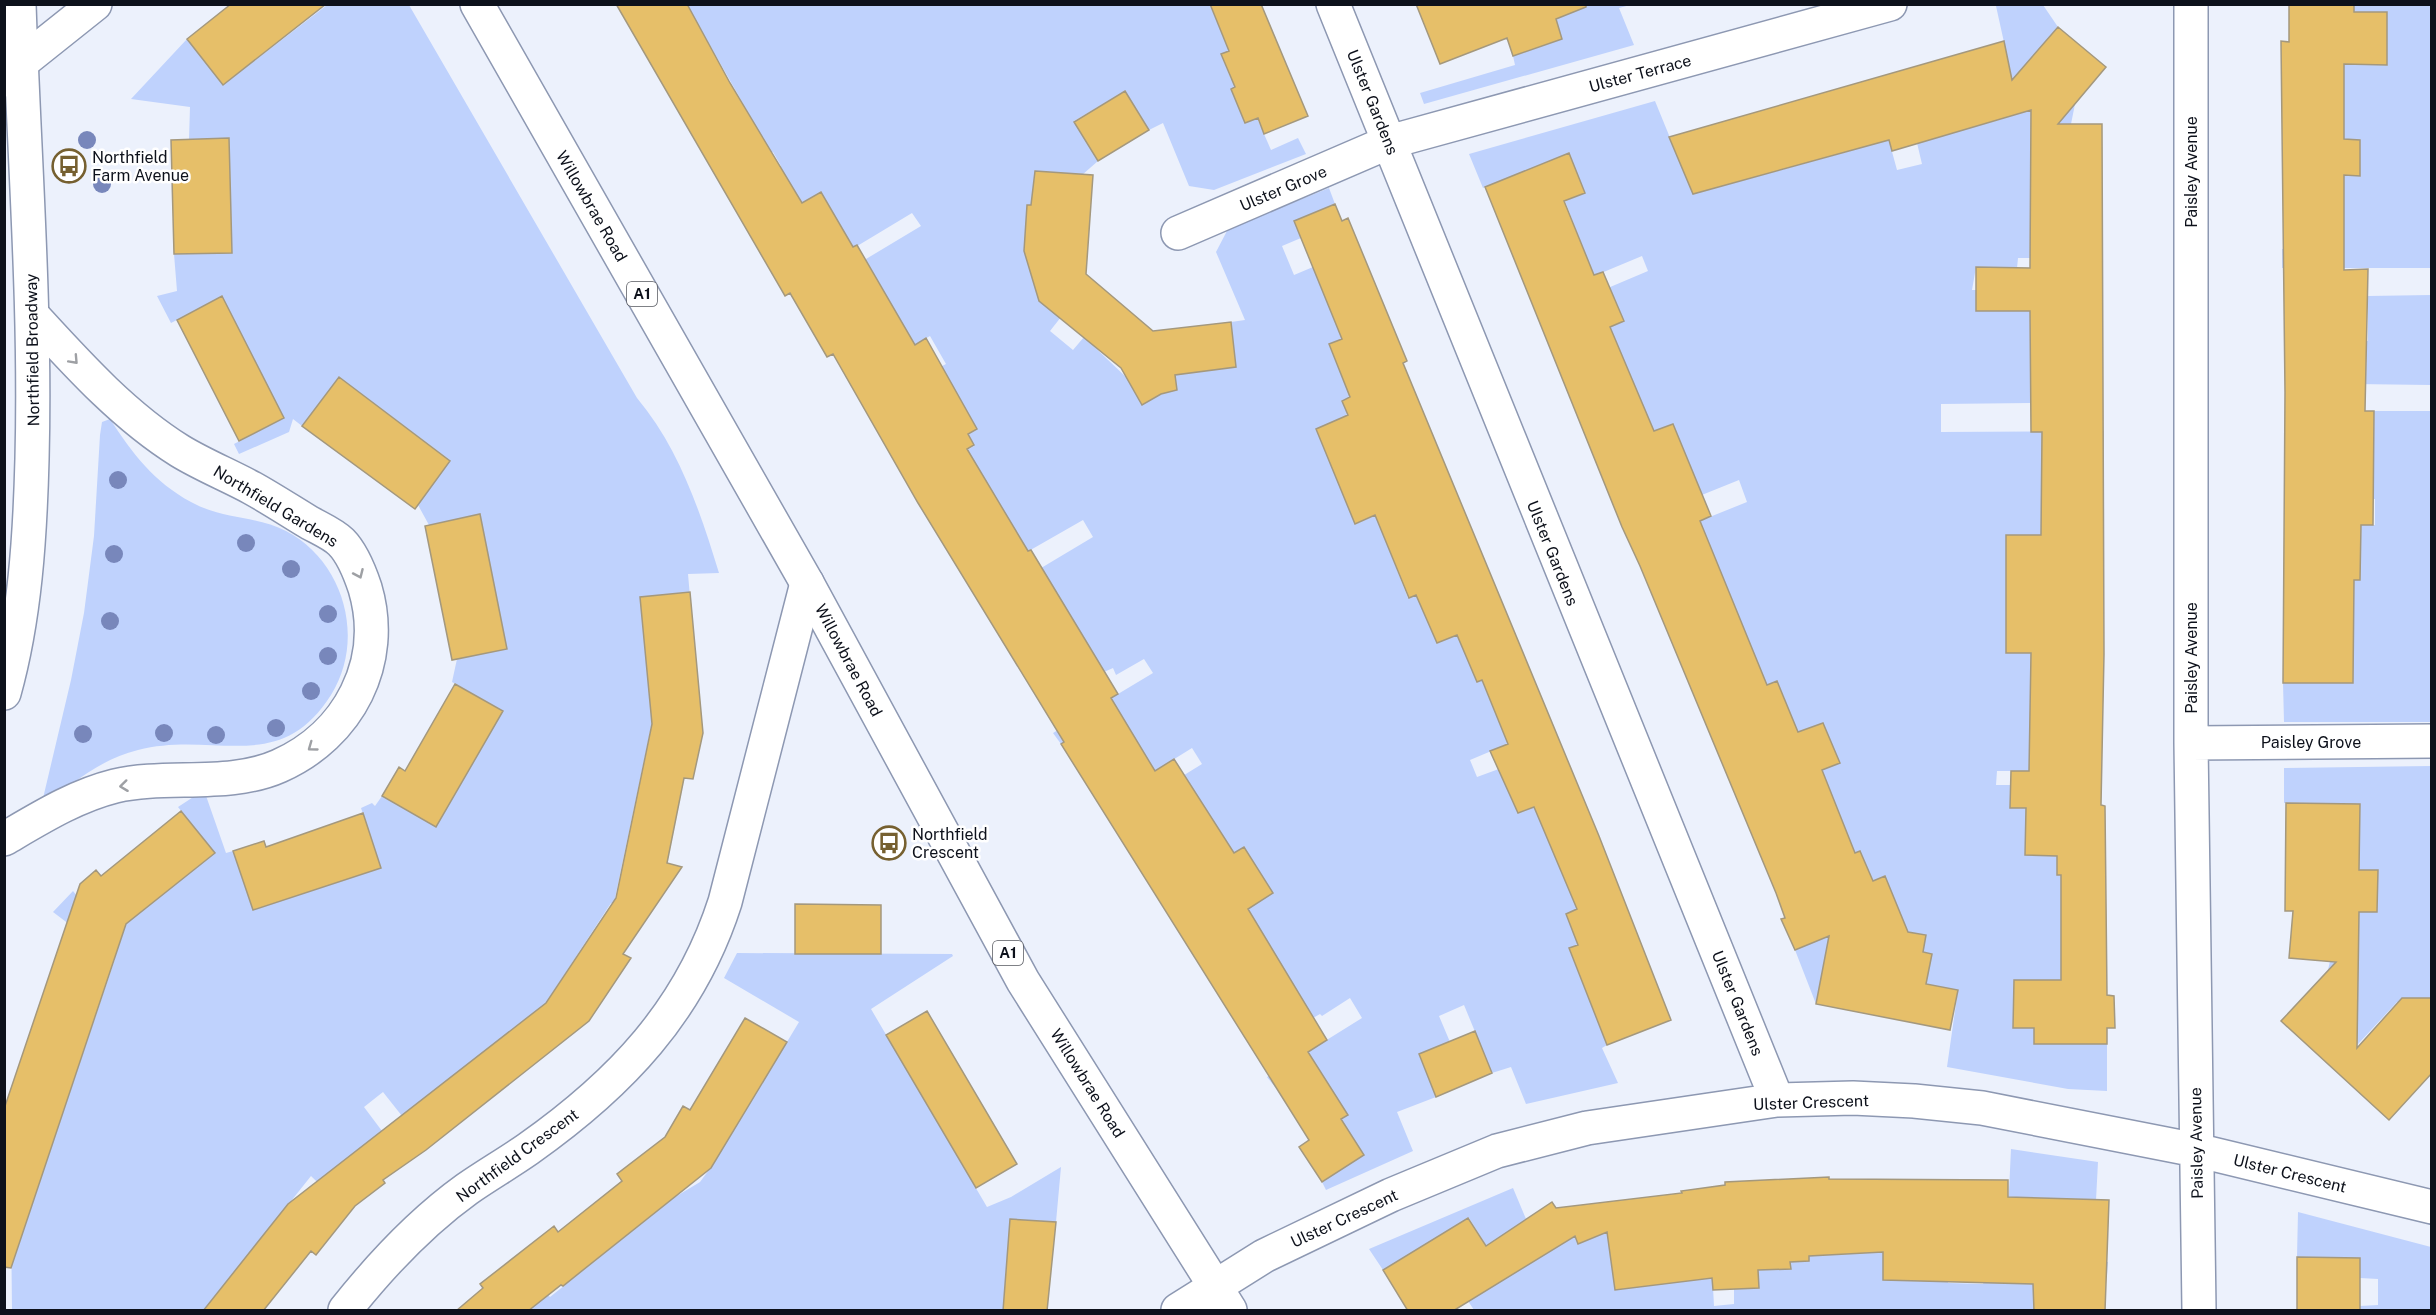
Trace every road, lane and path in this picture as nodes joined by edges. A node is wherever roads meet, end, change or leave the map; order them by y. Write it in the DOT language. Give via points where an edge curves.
graph roads {
  1 [pos="19,4"];
  2 [pos="95,4"];
  3 [pos="477,4"];
  4 [pos="1333,4"];
  5 [pos="1890,4"];
  6 [pos="2192,4"];
  7 [pos="13,72"];
  8 [pos="1389,142"];
  9 [pos="1178,233"];
  10 [pos="34,317"];
  11 [pos="807,583"];
  12 [pos="4,693"];
  13 [pos="2432,741"];
  14 [pos="2191,742"];
  15 [pos="4,839"];
  16 [pos="1777,1100"];
  17 [pos="2196,1150"];
  18 [pos="2432,1207"];
  19 [pos="1222,1298"];
  20 [pos="345,1311"];
  21 [pos="1178,1311"];
  22 [pos="2199,1311"];
  1 -- 7 [label="street, Northfield Broadway"];
  2 -- 7 [label="street"];
  3 -- 11 [label="street, Willowbrae Road / A1"];
  4 -- 8 [label="street, Ulster Gardens"];
  5 -- 8 [label="street, Ulster Terrace"];
  6 -- 14 [label="street, Paisley Avenue"];
  7 -- 10 [label="street, Northfield Broadway"];
  8 -- 9 [label="street, Ulster Grove"];
  8 -- 16 [label="street, Ulster Gardens"];
  10 -- 12 [label="street, Northfield Broadway" via="31,512 21,608"];
  10 -- 15 [label="street, Northfield Gardens, one-way" via="89,376 180,451 252,488 342,542 360,574 371,608 372,636 365,677 354,702 336,727 311,749 277,767 247,774 116,786 60,806"];
  11 -- 19 [label="street, Willowbrae Road / A1" via="1023,981"];
  11 -- 20 [label="street, Northfield Crescent" via="725,902 707,951 676,1007 603,1089 530,1148 466,1190 420,1229 370,1279"];
  13 -- 14 [label="street, Paisley Grove"];
  14 -- 17 [label="street, Paisley Avenue"];
  16 -- 17 [label="street, Ulster Crescent" via="1853,1098 1982,1108"];
  16 -- 19 [label="street, Ulster Crescent" via="1587,1128 1497,1150 1264,1256"];
  17 -- 18 [label="street, Ulster Crescent"];
  17 -- 22 [label="street, Paisley Avenue"];
  19 -- 21 [label="street, Ulster Crescent"];
}
